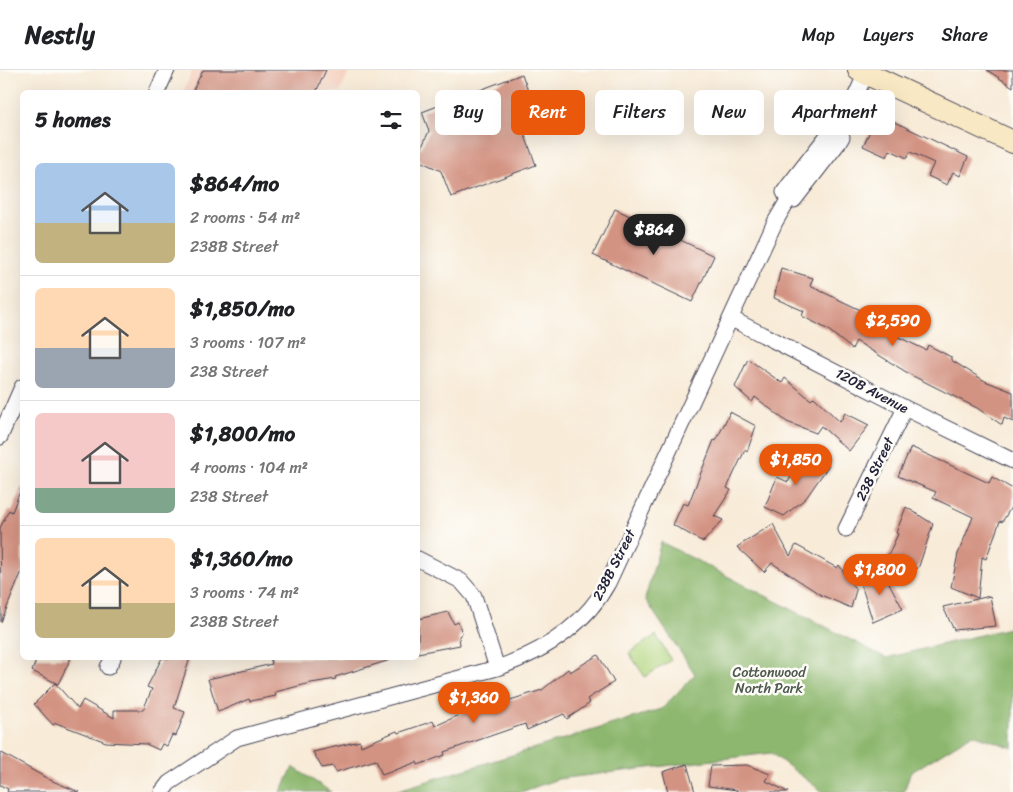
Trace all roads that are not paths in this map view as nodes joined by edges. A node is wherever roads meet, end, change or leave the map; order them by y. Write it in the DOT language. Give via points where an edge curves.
graph roads {
  1 [pos="167,70"];
  2 [pos="864,71"];
  3 [pos="158,90"];
  4 [pos="1013,142"];
  5 [pos="732,319"];
  6 [pos="20,392"];
  7 [pos="904,408"];
  8 [pos="0,437"];
  9 [pos="1013,461"];
  10 [pos="846,529"];
  11 [pos="420,560"];
  12 [pos="497,668"];
  13 [pos="162,792"];
  1 -- 3 [label="street"];
  2 -- 4 [label="main road"];
  2 -- 5 [label="street, 238B Street" via="840,130 842,137 794,200 788,200"];
  5 -- 7 [label="street, 120B Avenue"];
  5 -- 12 [label="street, 238B Street" via="601,594 589,611 550,644 528,657"];
  6 -- 8 [label="street"];
  7 -- 9 [label="street, 120B Avenue"];
  7 -- 10 [label="street, 238 Street"];
  11 -- 12 [label="street" via="461,581 474,596"];
  12 -- 13 [label="street, 238B Street" via="237,738 169,782"];
}
